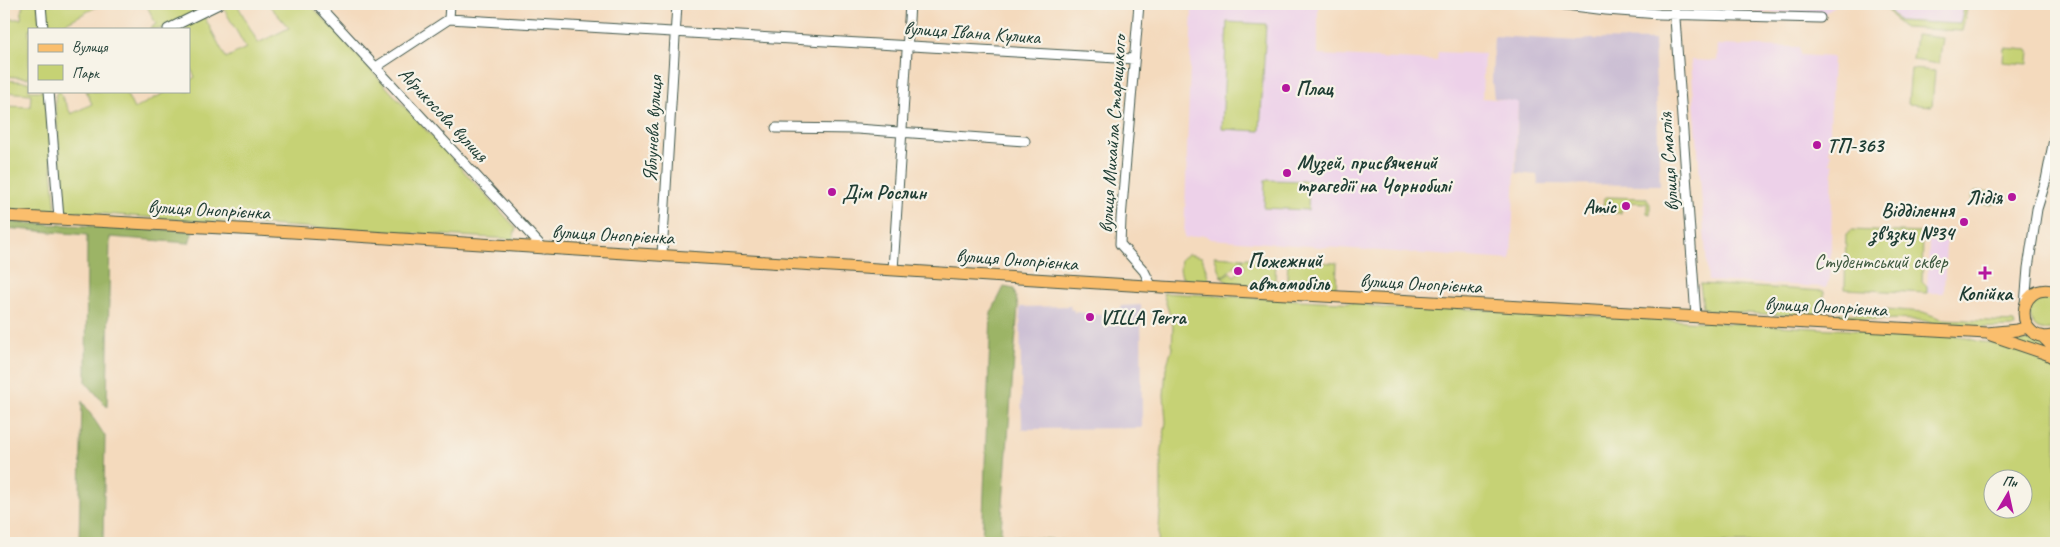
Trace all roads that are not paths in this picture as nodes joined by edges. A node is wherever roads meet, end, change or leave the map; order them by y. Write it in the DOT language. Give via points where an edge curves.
graph roads {
  1 [pos="41,4"];
  2 [pos="220,4"];
  3 [pos="317,4"];
  4 [pos="450,4"];
  5 [pos="677,4"];
  6 [pos="910,4"];
  7 [pos="1139,4"];
  8 [pos="1558,4"];
  9 [pos="1674,8"];
  10 [pos="1820,18"];
  11 [pos="449,20"];
  12 [pos="43,28"];
  13 [pos="170,28"];
  14 [pos="675,32"];
  15 [pos="908,45"];
  16 [pos="1134,59"];
  17 [pos="376,67"];
  18 [pos="48,92"];
  19 [pos="776,128"];
  20 [pos="2056,129"];
  21 [pos="902,132"];
  22 [pos="1025,141"];
  23 [pos="4,216"];
  24 [pos="60,219"];
  25 [pos="544,249"];
  26 [pos="662,255"];
  27 [pos="893,270"];
  28 [pos="1152,286"];
  29 [pos="2055,290"];
  30 [pos="2025,306"];
  31 [pos="1696,317"];
  32 [pos="2028,327"];
  33 [pos="1987,333"];
  34 [pos="2056,335"];
  35 [pos="2042,336"];
  36 [pos="2056,350"];
  37 [pos="2056,359"];
  1 -- 12 [label="street"];
  2 -- 13 [label="street"];
  3 -- 17 [label="street, Абрикосова вулиця"];
  4 -- 11 [label="street"];
  5 -- 14 [label="street, Яблунева вулиця"];
  6 -- 15 [label="street"];
  7 -- 16 [label="street, вулиця Михайла Старицького"];
  8 -- 9 [label="street" via="1606,10"];
  9 -- 10 [label="street"];
  9 -- 31 [label="street, вулиця Смаглія"];
  11 -- 14 [label="street, вулиця Івана Кулика"];
  11 -- 17 [label="street"];
  14 -- 15 [label="street, вулиця Івана Кулика"];
  14 -- 26 [label="street, Яблунева вулиця"];
  15 -- 16 [label="street, вулиця Івана Кулика"];
  15 -- 21 [label="street"];
  16 -- 28 [label="street, вулиця Михайла Старицького" via="1120,244"];
  17 -- 25 [label="street, Абрикосова вулиця"];
  18 -- 24 [label="street"];
  19 -- 21 [label="street"];
  20 -- 30 [label="street" via="2037,208"];
  21 -- 22 [label="street"];
  21 -- 27 [label="street"];
  23 -- 24 [label="main road, вулиця Онопрієнка"];
  24 -- 25 [label="main road, вулиця Онопрієнка"];
  25 -- 26 [label="main road, вулиця Онопрієнка"];
  26 -- 27 [label="main road, вулиця Онопрієнка"];
  27 -- 28 [label="main road, вулиця Онопрієнка"];
  28 -- 31 [label="main road, вулиця Онопрієнка"];
  29 -- 30 [label="main road" via="2034,294"];
  30 -- 32 [label="main road"];
  31 -- 33 [label="main road, вулиця Онопрієнка"];
  32 -- 33 [label="main road, вулиця Онопрієнка"];
  32 -- 35 [label="main road"];
  33 -- 37 [label="main road"];
  34 -- 35 [label="main road"];
  35 -- 36 [label="main road"];
}
